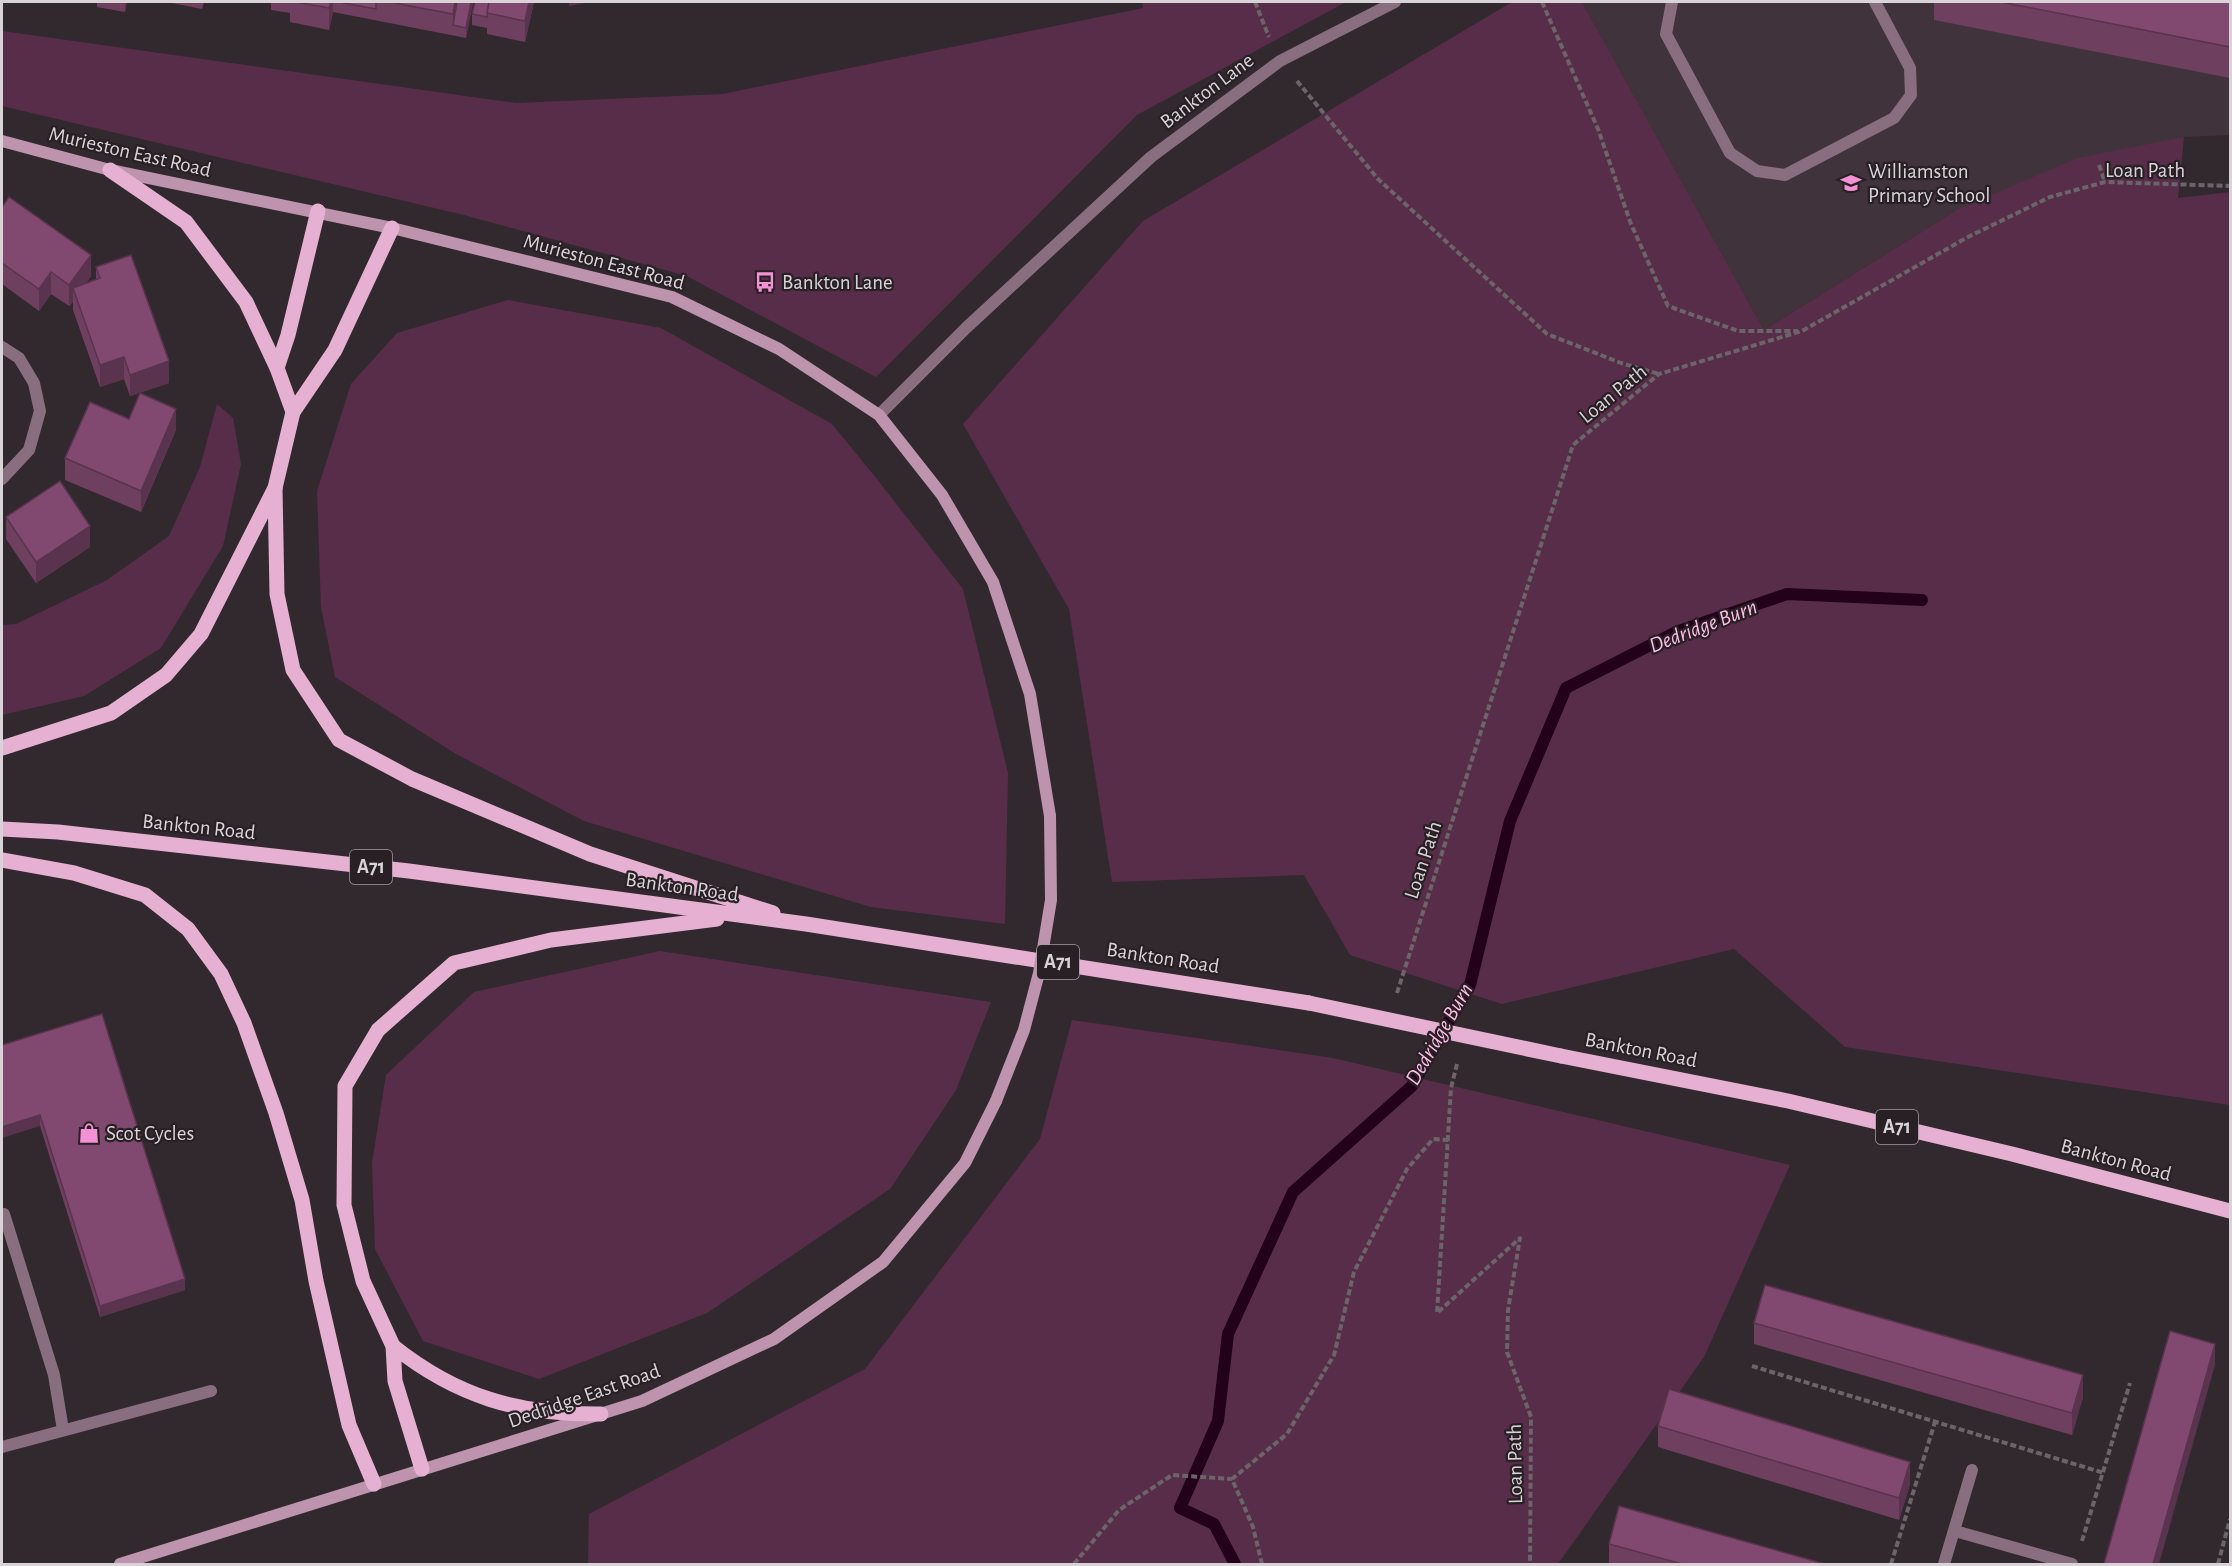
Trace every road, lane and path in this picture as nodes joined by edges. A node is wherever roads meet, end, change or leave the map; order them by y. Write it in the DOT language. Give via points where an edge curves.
graph roads {
  1 [pos="1255,2"];
  2 [pos="1395,2"];
  3 [pos="1542,2"];
  4 [pos="1672,2"];
  5 [pos="1875,2"];
  6 [pos="1280,61"];
  7 [pos="2,141"];
  8 [pos="2099,165"];
  9 [pos="110,170"];
  10 [pos="2105,182"];
  11 [pos="2230,186"];
  12 [pos="318,211"];
  13 [pos="392,228"];
  14 [pos="1802,331"];
  15 [pos="2,347"];
  16 [pos="277,368"];
  17 [pos="1659,374"];
  18 [pos="293,412"];
  19 [pos="879,415"];
  20 [pos="2,479"];
  21 [pos="275,488"];
  22 [pos="2,748"];
  23 [pos="1050,816"];
  24 [pos="2,829"];
  25 [pos="2,860"];
  26 [pos="738,916"];
  27 [pos="806,924"];
  28 [pos="1400,981"];
  29 [pos="1451,1088"];
  30 [pos="1448,1140"];
  31 [pos="2230,1212"];
  32 [pos="4,1214"];
  33 [pos="393,1346"];
  34 [pos="1752,1366"];
  35 [pos="2130,1383"];
  36 [pos="211,1391"];
  37 [pos="601,1414"];
  38 [pos="1935,1422"];
  39 [pos="63,1430"];
  40 [pos="2,1447"];
  41 [pos="422,1469"];
  42 [pos="1972,1470"];
  43 [pos="2104,1473"];
  44 [pos="1232,1479"];
  45 [pos="374,1484"];
  46 [pos="2230,1520"];
  47 [pos="1955,1531"];
  48 [pos="2082,1542"];
  49 [pos="120,1564"];
  50 [pos="1074,1564"];
  51 [pos="1262,1564"];
  52 [pos="1530,1564"];
  53 [pos="1891,1564"];
  54 [pos="1944,1564"];
  55 [pos="2072,1564"];
  56 [pos="2218,1564"];
  1 -- 6 [label="path"];
  2 -- 6 [label="street, Bankton Lane"];
  3 -- 14 [label="path" via="1598,129 1631,225 1668,306 1738,331"];
  4 -- 5 [label="street" via="1666,34 1730,153 1757,171 1785,175 1894,118 1911,95 1910,68"];
  6 -- 17 [label="path" via="1378,179 1547,334"];
  6 -- 19 [label="street, Bankton Lane" via="1151,157 966,328"];
  7 -- 9 [label="street, Murieston East Road"];
  8 -- 10 [label="path"];
  9 -- 12 [label="street, Murieston East Road"];
  9 -- 16 [label="main road" via="186,222 246,302"];
  10 -- 11 [label="path, Loan Path"];
  10 -- 14 [label="path, Loan Path" via="2050,197 1968,237"];
  12 -- 13 [label="street, Murieston East Road"];
  12 -- 16 [label="main road"];
  13 -- 18 [label="main road" via="335,350"];
  13 -- 19 [label="street, Murieston East Road" via="672,297 779,349"];
  14 -- 17 [label="path, Loan Path"];
  15 -- 20 [label="street" via="19,358 34,383 40,411 29,450"];
  16 -- 18 [label="main road"];
  17 -- 28 [label="path, Loan Path" via="1573,445"];
  18 -- 21 [label="main road"];
  19 -- 23 [label="street, Murieston East Road" via="942,495 993,582 1030,694"];
  21 -- 22 [label="main road" via="201,634 166,675 111,713"];
  21 -- 27 [label="main road" via="277,594 293,670 339,740 412,779 590,854"];
  23 -- 37 [label="street, Dedridge East Road, bridge" via="1051,900 1039,973 1024,1029 996,1101 965,1162 883,1262 774,1339 642,1401"];
  24 -- 26 [label="main road, Bankton Road / A71" via="409,871"];
  25 -- 45 [label="main road" via="74,873 145,895 188,929 221,974 244,1023 276,1113 302,1200 316,1281 350,1425"];
  26 -- 27 [label="main road, Bankton Road / A71"];
  26 -- 33 [label="main road" via="551,940 454,963 378,1030 345,1086 344,1204 363,1281"];
  27 -- 31 [label="main road, Bankton Road / A71, bridge" via="1309,1002 1799,1103"];
  29 -- 30 [label="path, Loan Path"];
  30 -- 44 [label="path" via="1433,1139 1407,1169 1354,1272 1334,1355 1287,1434"];
  30 -- 52 [label="path, Loan Path" via="1437,1313 1520,1238 1508,1310 1507,1352 1531,1417"];
  32 -- 39 [label="street" via="54,1375"];
  33 -- 37 [label="main road" via="447,1383 488,1400 536,1411"];
  33 -- 41 [label="main road" via="394,1381"];
  34 -- 38 [label="path"];
  35 -- 43 [label="path"];
  36 -- 39 [label="street"];
  37 -- 41 [label="street, Dedridge East Road"];
  38 -- 43 [label="path"];
  38 -- 53 [label="path"];
  39 -- 40 [label="street"];
  41 -- 45 [label="street, Dedridge East Road"];
  42 -- 47 [label="street"];
  43 -- 48 [label="path"];
  44 -- 50 [label="path" via="1172,1474 1119,1510"];
  44 -- 51 [label="path"];
  45 -- 49 [label="street, Dedridge East Road"];
  46 -- 56 [label="path"];
  47 -- 54 [label="street"];
  47 -- 55 [label="street"];
}
